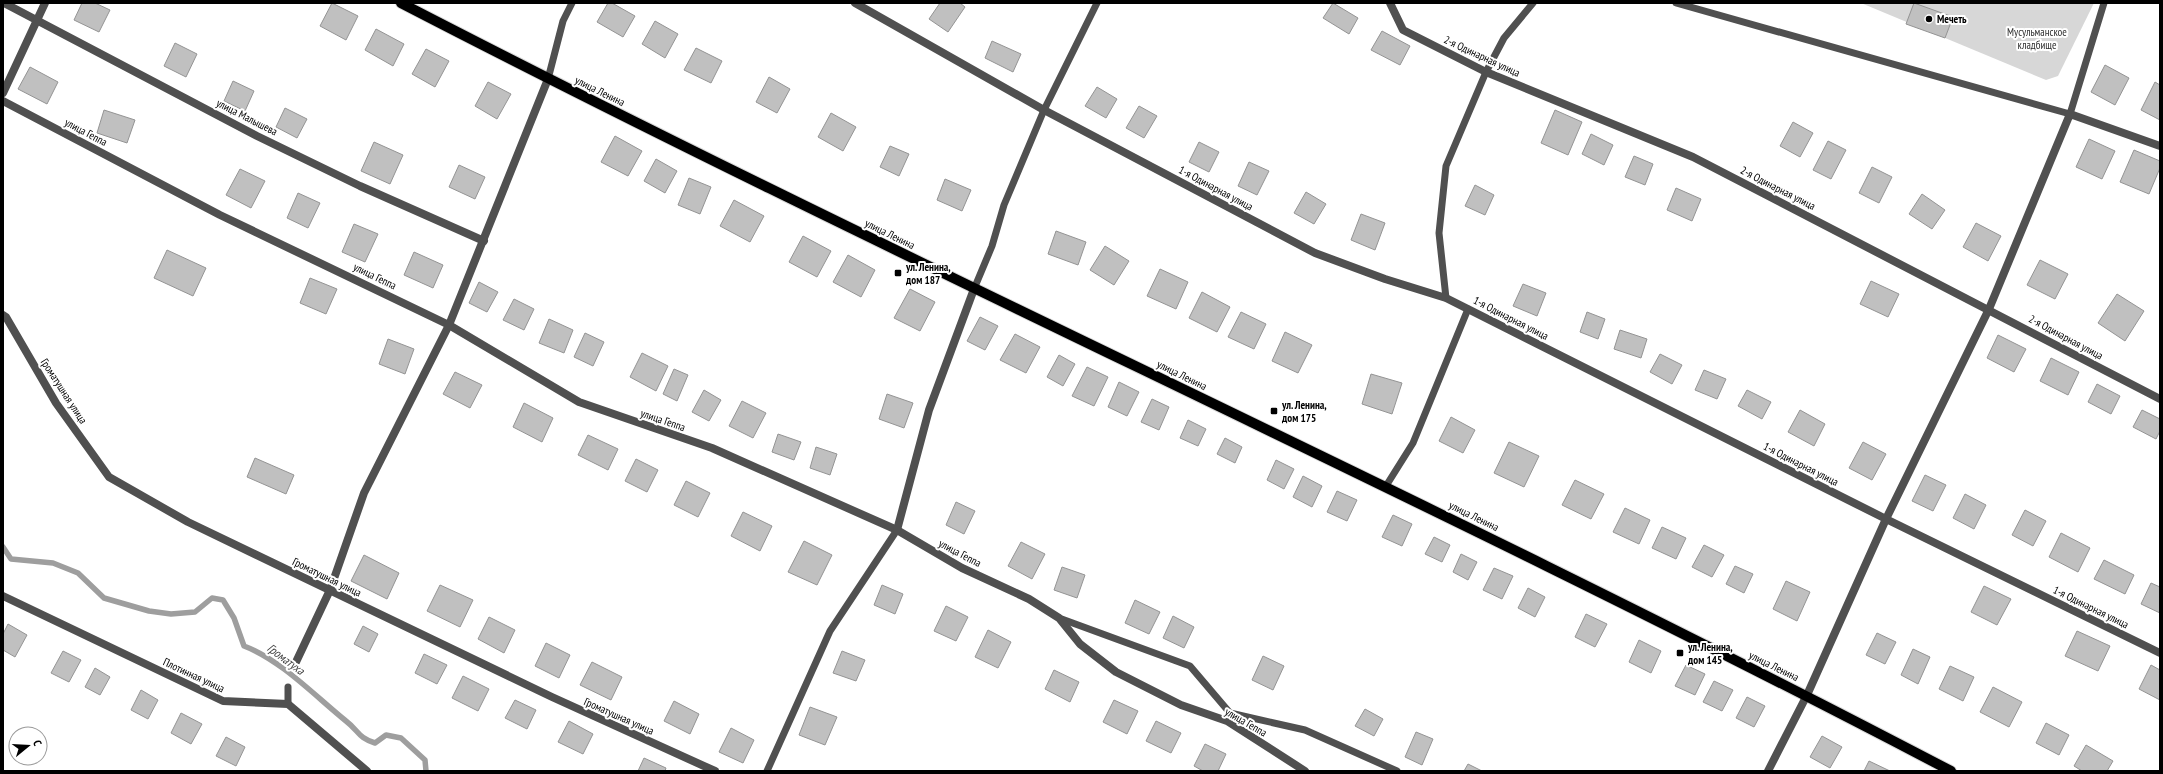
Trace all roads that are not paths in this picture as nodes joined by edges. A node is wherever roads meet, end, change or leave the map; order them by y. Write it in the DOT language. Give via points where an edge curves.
graph roads {
  1 [pos="4,3"];
  2 [pos="45,3"];
  3 [pos="401,3"];
  4 [pos="572,3"];
  5 [pos="855,3"];
  6 [pos="1097,3"];
  7 [pos="1390,3"];
  8 [pos="1533,3"];
  9 [pos="1676,3"];
  10 [pos="2104,3"];
  11 [pos="36,19"];
  12 [pos="1486,72"];
  13 [pos="548,79"];
  14 [pos="3,93"];
  15 [pos="3,101"];
  16 [pos="1044,110"];
  17 [pos="2070,114"];
  18 [pos="2160,146"];
  19 [pos="484,241"];
  20 [pos="974,289"];
  21 [pos="1446,298"];
  22 [pos="1468,309"];
  23 [pos="1989,309"];
  24 [pos="3,315"];
  25 [pos="449,325"];
  26 [pos="2160,399"];
  27 [pos="1386,486"];
  28 [pos="1886,519"];
  29 [pos="897,530"];
  30 [pos="330,590"];
  31 [pos="3,596"];
  32 [pos="1059,618"];
  33 [pos="2160,653"];
  34 [pos="296,662"];
  35 [pos="288,687"];
  36 [pos="1807,695"];
  37 [pos="288,704"];
  38 [pos="1229,717"];
  39 [pos="367,771"];
  40 [pos="715,771"];
  41 [pos="767,771"];
  42 [pos="1305,771"];
  43 [pos="1397,771"];
  44 [pos="1768,771"];
  45 [pos="1951,771"];
  1 -- 11 [label="street, улица Малышева"];
  2 -- 11 [label="street"];
  3 -- 13 [label="main road, улица Ленина"];
  4 -- 13 [label="lane" via="563,21"];
  5 -- 16 [label="street, 1-я Одинарная улица"];
  6 -- 16 [label="lane"];
  7 -- 12 [label="street, 2-я Одинарная улица" via="1403,30"];
  8 -- 12 [label="lane" via="1504,38"];
  9 -- 17 [label="lane"];
  10 -- 17 [label="lane"];
  11 -- 14 [label="street"];
  11 -- 19 [label="street, улица Малышева" via="257,136 360,186"];
  12 -- 21 [label="lane" via="1446,166 1438,233"];
  12 -- 23 [label="street, 2-я Одинарная улица" via="1693,157"];
  13 -- 19 [label="street"];
  13 -- 20 [label="main road, улица Ленина"];
  15 -- 25 [label="street, улица Геппа" via="220,215"];
  16 -- 20 [label="lane" via="1004,205 992,246"];
  16 -- 21 [label="street, 1-я Одинарная улица" via="1315,253 1385,280"];
  17 -- 18 [label="street"];
  17 -- 23 [label="street"];
  19 -- 25 [label="street"];
  20 -- 27 [label="main road, улица Ленина"];
  20 -- 29 [label="street" via="929,410"];
  21 -- 22 [label="street, 1-я Одинарная улица"];
  22 -- 27 [label="lane" via="1413,443"];
  22 -- 28 [label="street, 1-я Одинарная улица"];
  23 -- 26 [label="street, 2-я Одинарная улица"];
  23 -- 28 [label="street"];
  24 -- 30 [label="street, Громатушная улица" via="56,403 109,477 188,522"];
  25 -- 29 [label="street, улица Геппа" via="579,402 712,448"];
  25 -- 30 [label="street" via="364,493"];
  27 -- 36 [label="main road, улица Ленина"];
  28 -- 33 [label="street, 1-я Одинарная улица"];
  28 -- 36 [label="street"];
  29 -- 32 [label="street, улица Геппа" via="962,568 1029,599"];
  29 -- 41 [label="lane" via="830,631"];
  30 -- 34 [label="street"];
  30 -- 40 [label="street, Громатушная улица" via="552,697"];
  31 -- 37 [label="street, Плотинная улица" via="223,701"];
  32 -- 38 [label="street, улица Геппа" via="1080,644 1116,672 1181,706"];
  32 -- 38 [label="lane" via="1190,666"];
  35 -- 37 [label="lane"];
  36 -- 44 [label="street"];
  36 -- 45 [label="main road, улица Ленина"];
  37 -- 39 [label="street"];
  38 -- 42 [label="street, улица Геппа"];
  38 -- 43 [label="lane" via="1305,730"];
}
